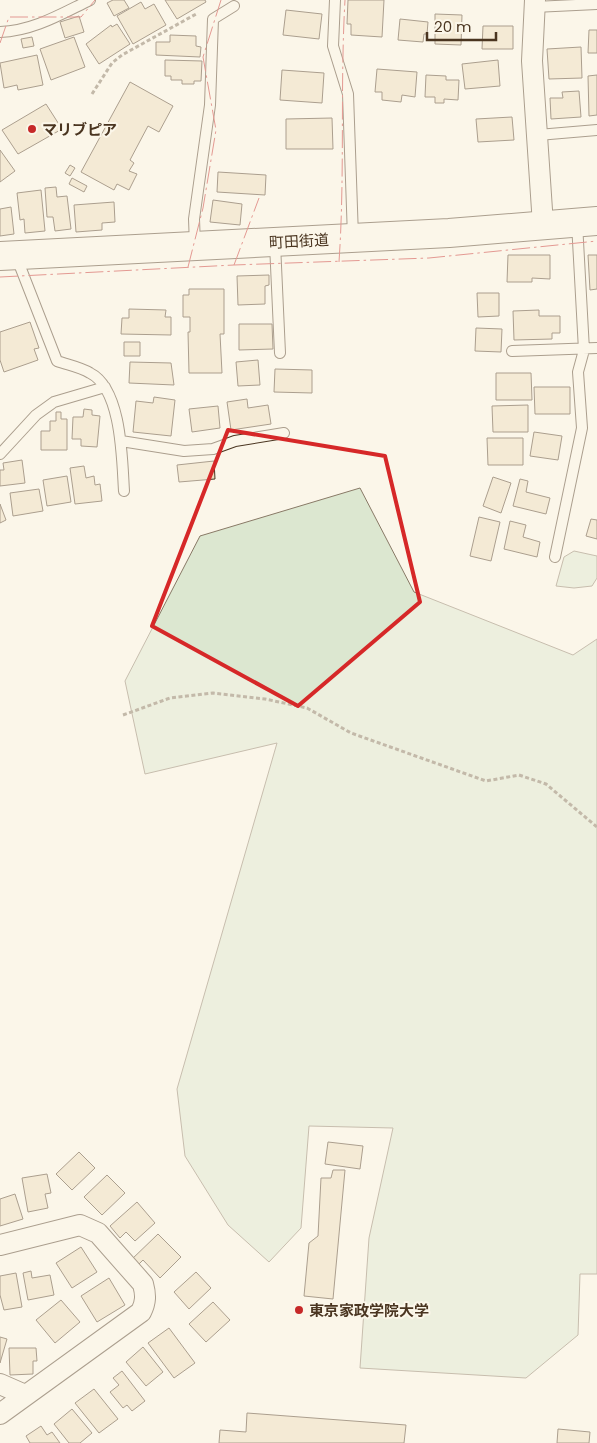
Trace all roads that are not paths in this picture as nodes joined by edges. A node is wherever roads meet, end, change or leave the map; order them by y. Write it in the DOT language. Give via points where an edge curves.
graph roads {
  1 [pos="90,0"];
  2 [pos="336,0"];
  3 [pos="535,3"];
  4 [pos="597,4"];
  5 [pos="234,6"];
  6 [pos="0,32"];
  7 [pos="597,130"];
  8 [pos="538,135"];
  9 [pos="587,222"];
  10 [pos="543,225"];
  11 [pos="353,238"];
  12 [pos="275,242"];
  13 [pos="195,246"];
  14 [pos="8,256"];
  15 [pos="597,348"];
  16 [pos="584,350"];
  17 [pos="512,351"];
  18 [pos="280,353"];
  19 [pos="105,387"];
  20 [pos="284,433"];
  21 [pos="121,441"];
  22 [pos="0,454"];
  23 [pos="124,491"];
  24 [pos="555,557"];
  25 [pos="0,1245"];
  26 [pos="0,1384"];
  27 [pos="25,1395"];
  28 [pos="0,1414"];
  1 -- 6 [label="lane" via="31,27"];
  2 -- 11 [label="lane" via="333,46 348,94"];
  3 -- 4 [label="lane"];
  3 -- 8 [label="street" via="532,61"];
  5 -- 13 [label="lane" via="213,19 210,104 194,219"];
  7 -- 8 [label="lane"];
  8 -- 10 [label="street"];
  9 -- 10 [label="main road, 町田街道"];
  9 -- 16 [label="lane"];
  10 -- 11 [label="main road, 町田街道"];
  11 -- 12 [label="main road, 町田街道"];
  12 -- 13 [label="main road, 町田街道"];
  12 -- 18 [label="lane"];
  13 -- 14 [label="main road, 町田街道"];
  14 -- 19 [label="lane" via="57,361 91,373"];
  15 -- 16 [label="lane"];
  16 -- 17 [label="lane"];
  16 -- 24 [label="lane" via="578,372 582,428"];
  19 -- 21 [label="lane"];
  19 -- 22 [label="lane" via="54,402 36,415"];
  20 -- 21 [label="lane" via="235,441 213,449 184,451"];
  21 -- 23 [label="lane"];
  25 -- 27 [label="street" via="80,1225 98,1233 143,1284 146,1294 141,1312"];
  26 -- 27 [label="street"];
  27 -- 28 [label="street"];
}
